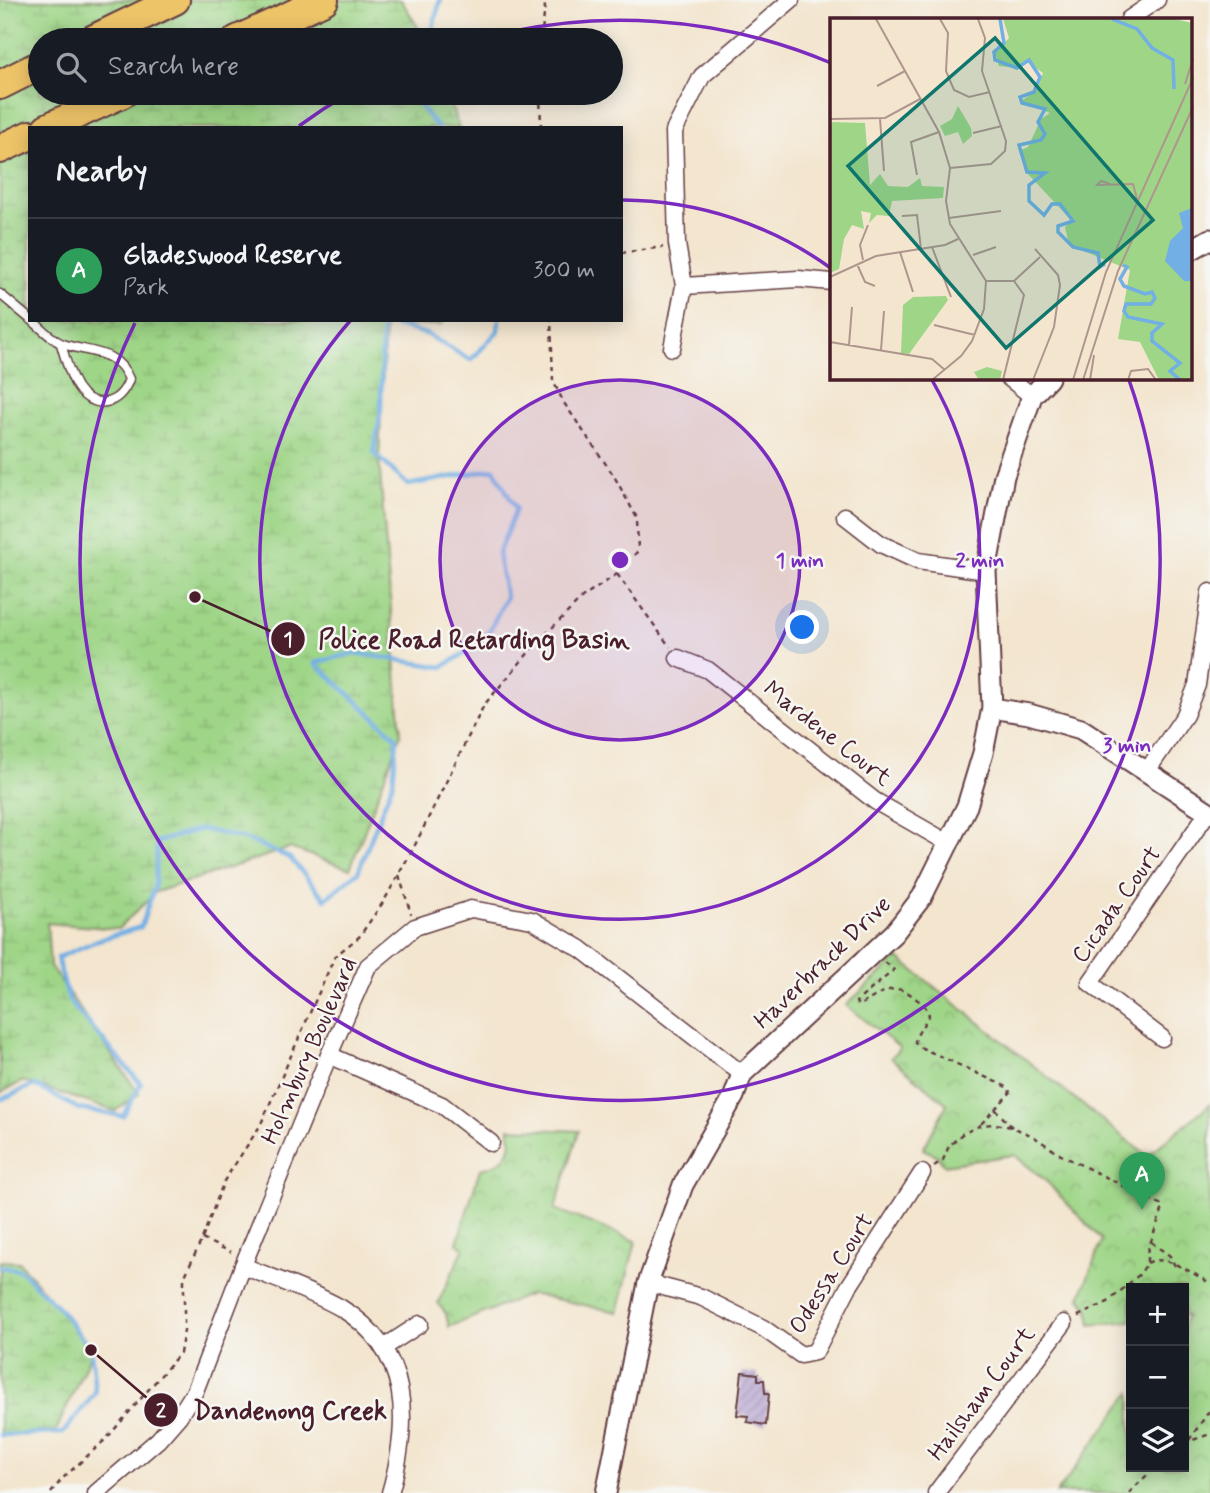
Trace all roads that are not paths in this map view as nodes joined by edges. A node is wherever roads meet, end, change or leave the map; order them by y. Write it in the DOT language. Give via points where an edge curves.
graph roads {
  1 [pos="175,0"];
  2 [pos="324,0"];
  3 [pos="792,0"];
  4 [pos="1157,0"];
  5 [pos="1130,18"];
  6 [pos="117,28"];
  7 [pos="262,28"];
  8 [pos="28,71"];
  9 [pos="0,85"];
  10 [pos="97,105"];
  11 [pos="51,126"];
  12 [pos="1210,239"];
  13 [pos="1192,249"];
  14 [pos="830,282"];
  15 [pos="684,286"];
  16 [pos="0,294"];
  17 [pos="28,317"];
  18 [pos="35,322"];
  19 [pos="61,344"];
  20 [pos="672,348"];
  21 [pos="1012,380"];
  22 [pos="1047,380"];
  23 [pos="1032,396"];
  24 [pos="845,516"];
  25 [pos="986,571"];
  26 [pos="1210,592"];
  27 [pos="678,658"];
  28 [pos="992,708"];
  29 [pos="1147,771"];
  30 [pos="1209,812"];
  31 [pos="950,844"];
  32 [pos="1162,1038"];
  33 [pos="329,1055"];
  34 [pos="741,1074"];
  35 [pos="491,1143"];
  36 [pos="922,1173"];
  37 [pos="244,1262"];
  38 [pos="648,1283"];
  39 [pos="1064,1323"];
  40 [pos="420,1324"];
  41 [pos="383,1348"];
  42 [pos="96,1493"];
  43 [pos="390,1493"];
  44 [pos="606,1493"];
  45 [pos="936,1493"];
  1 -- 6 [label="highway"];
  2 -- 7 [label="highway"];
  3 -- 15 [label="street" via="702,76 674,131 677,244"];
  4 -- 5 [label="street"];
  8 -- 9 [label="highway"];
  10 -- 11 [label="highway"];
  12 -- 13 [label="street"];
  14 -- 15 [label="street" via="798,279"];
  15 -- 20 [label="street"];
  16 -- 17 [label="lane"];
  18 -- 19 [label="lane"];
  19 -- 19 [label="lane" via="116,360 129,379 124,393 107,402 87,396 78,388"];
  21 -- 23 [label="street"];
  22 -- 23 [label="street, Haverbrack Drive"];
  23 -- 25 [label="street, Haverbrack Drive" via="1004,476"];
  24 -- 25 [label="street" via="881,544 918,561"];
  25 -- 28 [label="street, Haverbrack Drive"];
  26 -- 29 [label="street" via="1197,685 1185,715"];
  27 -- 31 [label="street, Mardene Court" via="708,670 876,802"];
  28 -- 29 [label="street" via="1081,729"];
  28 -- 31 [label="street, Haverbrack Drive" via="967,806"];
  29 -- 30 [label="street"];
  30 -- 32 [label="street, Cicada Court" via="1090,983"];
  31 -- 34 [label="street, Haverbrack Drive" via="922,897 894,933"];
  33 -- 34 [label="street, Holmbury Boulevard" via="368,966 415,927 471,909 532,920 581,949"];
  33 -- 35 [label="street" via="442,1105"];
  33 -- 37 [label="street, Holmbury Boulevard"];
  34 -- 38 [label="street, Haverbrack Drive" via="734,1096 683,1185"];
  36 -- 38 [label="street, Odessa Court" via="848,1288 815,1352 801,1355 763,1328 701,1297"];
  37 -- 41 [label="street" via="342,1309"];
  37 -- 42 [label="street, Holmbury Boulevard" via="188,1404 159,1440"];
  38 -- 44 [label="street, Haverbrack Drive"];
  39 -- 45 [label="street, Hailsham Court"];
  40 -- 41 [label="street"];
  41 -- 43 [label="street" via="398,1378 403,1408 402,1438"];
}
